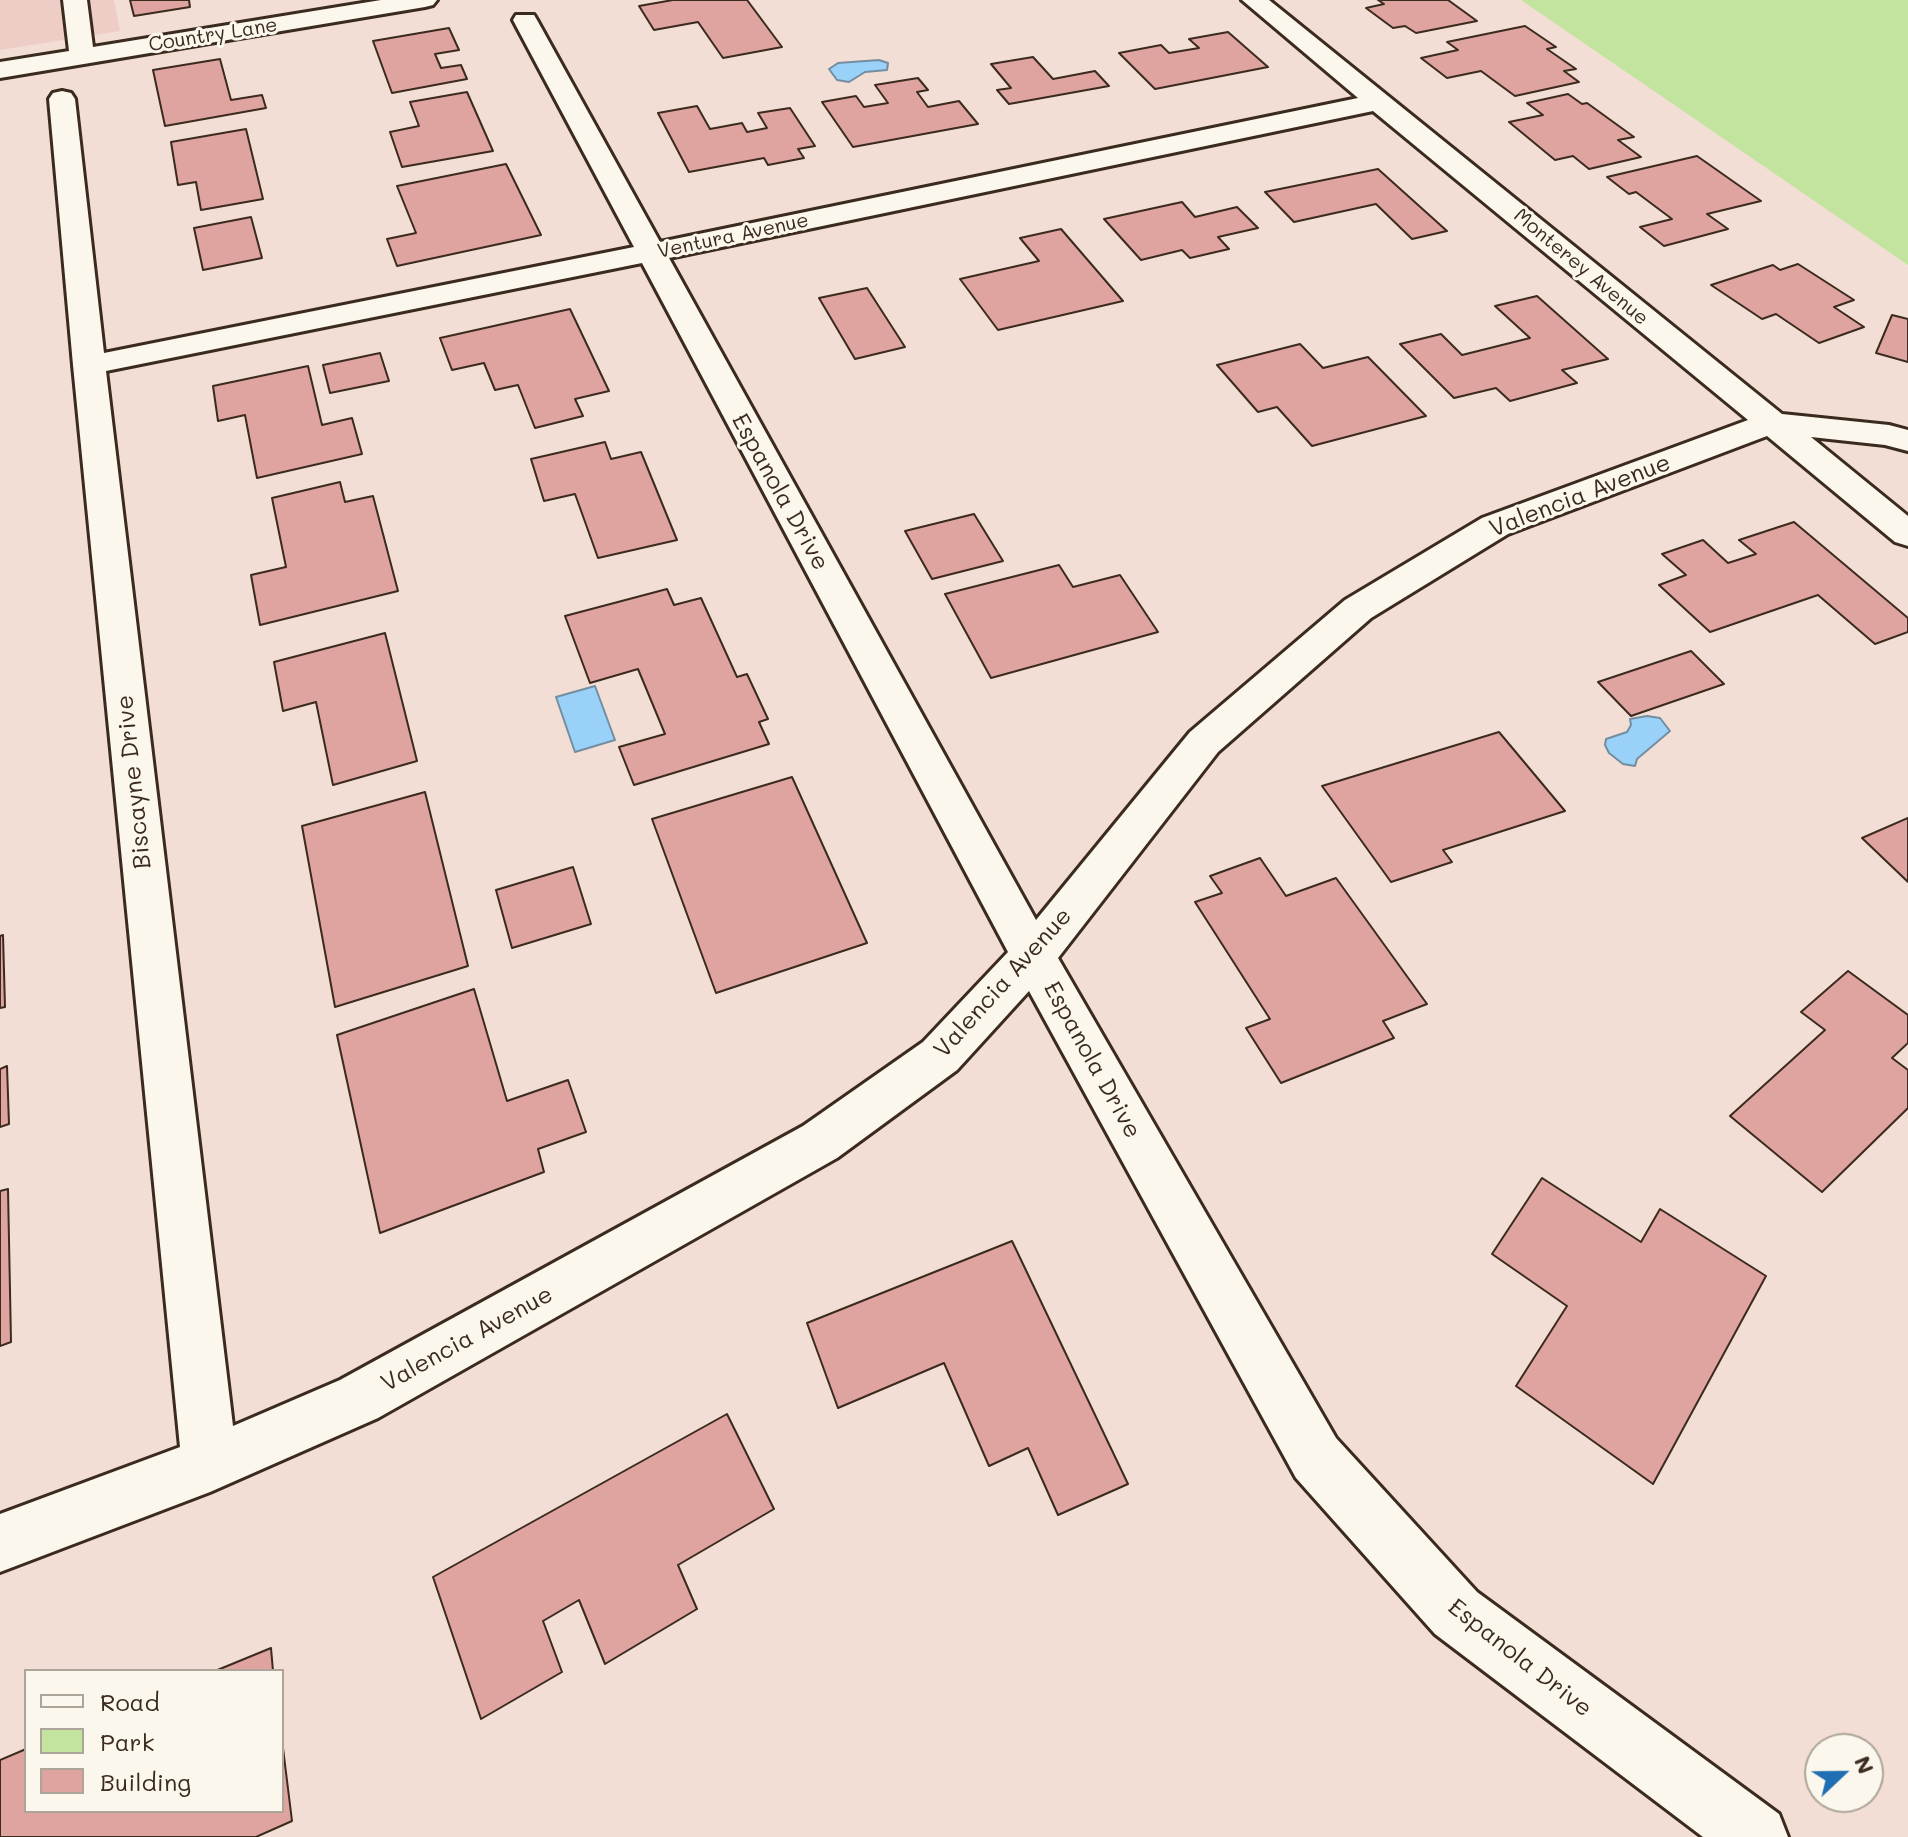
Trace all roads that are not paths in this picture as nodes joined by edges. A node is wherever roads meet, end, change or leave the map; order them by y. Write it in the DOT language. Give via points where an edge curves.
graph roads {
  1 [pos="75,0"];
  2 [pos="425,0"];
  3 [pos="1254,0"];
  4 [pos="525,20"];
  5 [pos="82,56"];
  6 [pos="0,70"];
  7 [pos="62,99"];
  8 [pos="1377,102"];
  9 [pos="650,253"];
  10 [pos="89,365"];
  11 [pos="1771,423"];
  12 [pos="1908,441"];
  13 [pos="1908,534"];
  14 [pos="1033,956"];
  15 [pos="210,1464"];
  16 [pos="0,1543"];
  17 [pos="1756,1837"];
  1 -- 5 [label="street"];
  2 -- 5 [label="street, Country Lane"];
  3 -- 8 [label="street, Monterey Avenue"];
  4 -- 9 [label="street, Espanola Drive"];
  5 -- 6 [label="street, Country Lane"];
  7 -- 10 [label="street, Biscayne Drive"];
  8 -- 9 [label="street, Ventura Avenue"];
  8 -- 11 [label="street, Monterey Avenue"];
  9 -- 10 [label="street, Ventura Avenue"];
  9 -- 14 [label="street, Espanola Drive"];
  10 -- 15 [label="street, Biscayne Drive"];
  11 -- 12 [label="street, Valencia Avenue"];
  11 -- 13 [label="street, Monterey Avenue"];
  11 -- 14 [label="street, Valencia Avenue" via="1495,526 1358,609 1204,742"];
  14 -- 15 [label="street, Valencia Avenue" via="940,1056 820,1142 359,1399"];
  14 -- 17 [label="street, Espanola Drive" via="1316,1458 1456,1613"];
  15 -- 16 [label="street, Valencia Avenue"];
}
